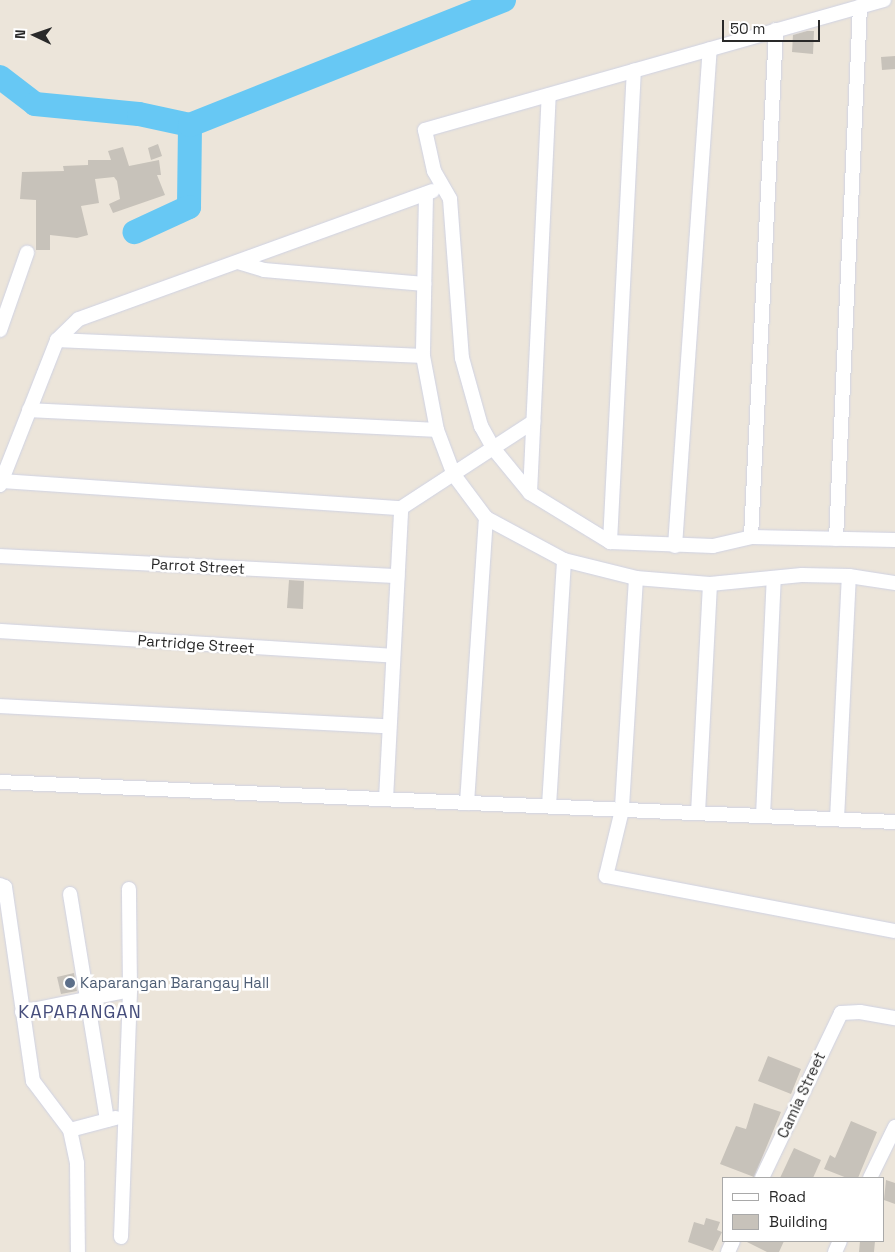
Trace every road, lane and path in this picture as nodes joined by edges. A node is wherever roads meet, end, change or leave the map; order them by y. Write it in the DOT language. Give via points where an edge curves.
graph roads {
  1 [pos="884,0"];
  2 [pos="860,7"];
  3 [pos="776,30"];
  4 [pos="710,49"];
  5 [pos="634,71"];
  6 [pos="549,95"];
  7 [pos="444,188"];
  8 [pos="426,194"];
  9 [pos="26,253"];
  10 [pos="238,262"];
  11 [pos="424,284"];
  12 [pos="0,330"];
  13 [pos="57,340"];
  14 [pos="423,356"];
  15 [pos="29,410"];
  16 [pos="533,422"];
  17 [pos="437,430"];
  18 [pos="493,448"];
  19 [pos="454,475"];
  20 [pos="1,483"];
  21 [pos="530,493"];
  22 [pos="401,508"];
  23 [pos="486,518"];
  24 [pos="751,537"];
  25 [pos="836,539"];
  26 [pos="895,540"];
  27 [pos="610,542"];
  28 [pos="675,546"];
  29 [pos="0,556"];
  30 [pos="564,560"];
  31 [pos="397,576"];
  32 [pos="849,576"];
  33 [pos="636,578"];
  34 [pos="774,578"];
  35 [pos="895,583"];
  36 [pos="710,584"];
  37 [pos="0,631"];
  38 [pos="392,656"];
  39 [pos="0,706"];
  40 [pos="388,726"];
  41 [pos="0,782"];
  42 [pos="386,799"];
  43 [pos="466,802"];
  44 [pos="550,806"];
  45 [pos="622,810"];
  46 [pos="698,813"];
  47 [pos="763,816"];
  48 [pos="837,819"];
  49 [pos="895,822"];
  50 [pos="0,885"];
  51 [pos="129,889"];
  52 [pos="70,894"];
  53 [pos="895,931"];
  54 [pos="130,990"];
  55 [pos="88,997"];
  56 [pos="22,1012"];
  57 [pos="895,1018"];
  58 [pos="125,1115"];
  59 [pos="106,1120"];
  60 [pos="895,1127"];
  61 [pos="70,1130"];
  62 [pos="762,1177"];
  63 [pos="870,1177"];
  64 [pos="120,1237"];
  65 [pos="78,1252"];
  1 -- 2 [label="street"];
  2 -- 3 [label="street"];
  2 -- 25 [label="street"];
  3 -- 4 [label="street"];
  3 -- 24 [label="street"];
  4 -- 5 [label="street"];
  4 -- 28 [label="street"];
  5 -- 6 [label="street"];
  5 -- 27 [label="street"];
  6 -- 7 [label="street" via="424,130 434,171"];
  6 -- 16 [label="street"];
  7 -- 8 [label="street"];
  7 -- 18 [label="street" via="450,199 462,358 481,426"];
  8 -- 10 [label="street"];
  8 -- 11 [label="street"];
  9 -- 12 [label="street"];
  10 -- 11 [label="street" via="264,270"];
  10 -- 13 [label="street" via="79,319"];
  11 -- 14 [label="street"];
  13 -- 14 [label="street"];
  13 -- 15 [label="street"];
  14 -- 17 [label="street"];
  15 -- 17 [label="street"];
  15 -- 20 [label="street"];
  16 -- 18 [label="street"];
  16 -- 21 [label="street"];
  17 -- 19 [label="street"];
  18 -- 19 [label="street"];
  18 -- 21 [label="street"];
  19 -- 22 [label="street"];
  19 -- 23 [label="street"];
  20 -- 22 [label="street"];
  21 -- 27 [label="street"];
  22 -- 31 [label="street"];
  23 -- 30 [label="street"];
  23 -- 43 [label="street"];
  24 -- 25 [label="street"];
  24 -- 28 [label="street" via="714,546"];
  25 -- 26 [label="street"];
  27 -- 28 [label="street"];
  29 -- 31 [label="street, Parrot Street"];
  30 -- 33 [label="street"];
  30 -- 44 [label="street"];
  31 -- 38 [label="street"];
  32 -- 34 [label="street"];
  32 -- 35 [label="street"];
  32 -- 48 [label="street"];
  33 -- 36 [label="street"];
  33 -- 45 [label="street"];
  34 -- 36 [label="street"];
  34 -- 47 [label="street"];
  36 -- 46 [label="street"];
  37 -- 38 [label="street, Partridge Street"];
  38 -- 40 [label="street"];
  39 -- 40 [label="street"];
  40 -- 42 [label="street"];
  41 -- 42 [label="street"];
  42 -- 43 [label="street"];
  43 -- 44 [label="street"];
  44 -- 45 [label="street"];
  45 -- 46 [label="street"];
  45 -- 53 [label="street" via="606,876"];
  46 -- 47 [label="street"];
  47 -- 48 [label="street"];
  48 -- 49 [label="street"];
  50 -- 56 [label="street" via="5,887"];
  51 -- 54 [label="street"];
  52 -- 55 [label="street"];
  54 -- 55 [label="street"];
  54 -- 58 [label="street"];
  55 -- 56 [label="street"];
  55 -- 59 [label="street"];
  56 -- 61 [label="street" via="33,1081"];
  57 -- 62 [label="street, Camia Street" via="841,1013"];
  58 -- 59 [label="street"];
  58 -- 64 [label="street"];
  59 -- 61 [label="street"];
  60 -- 63 [label="street"];
  61 -- 65 [label="street" via="77,1163"];
}
